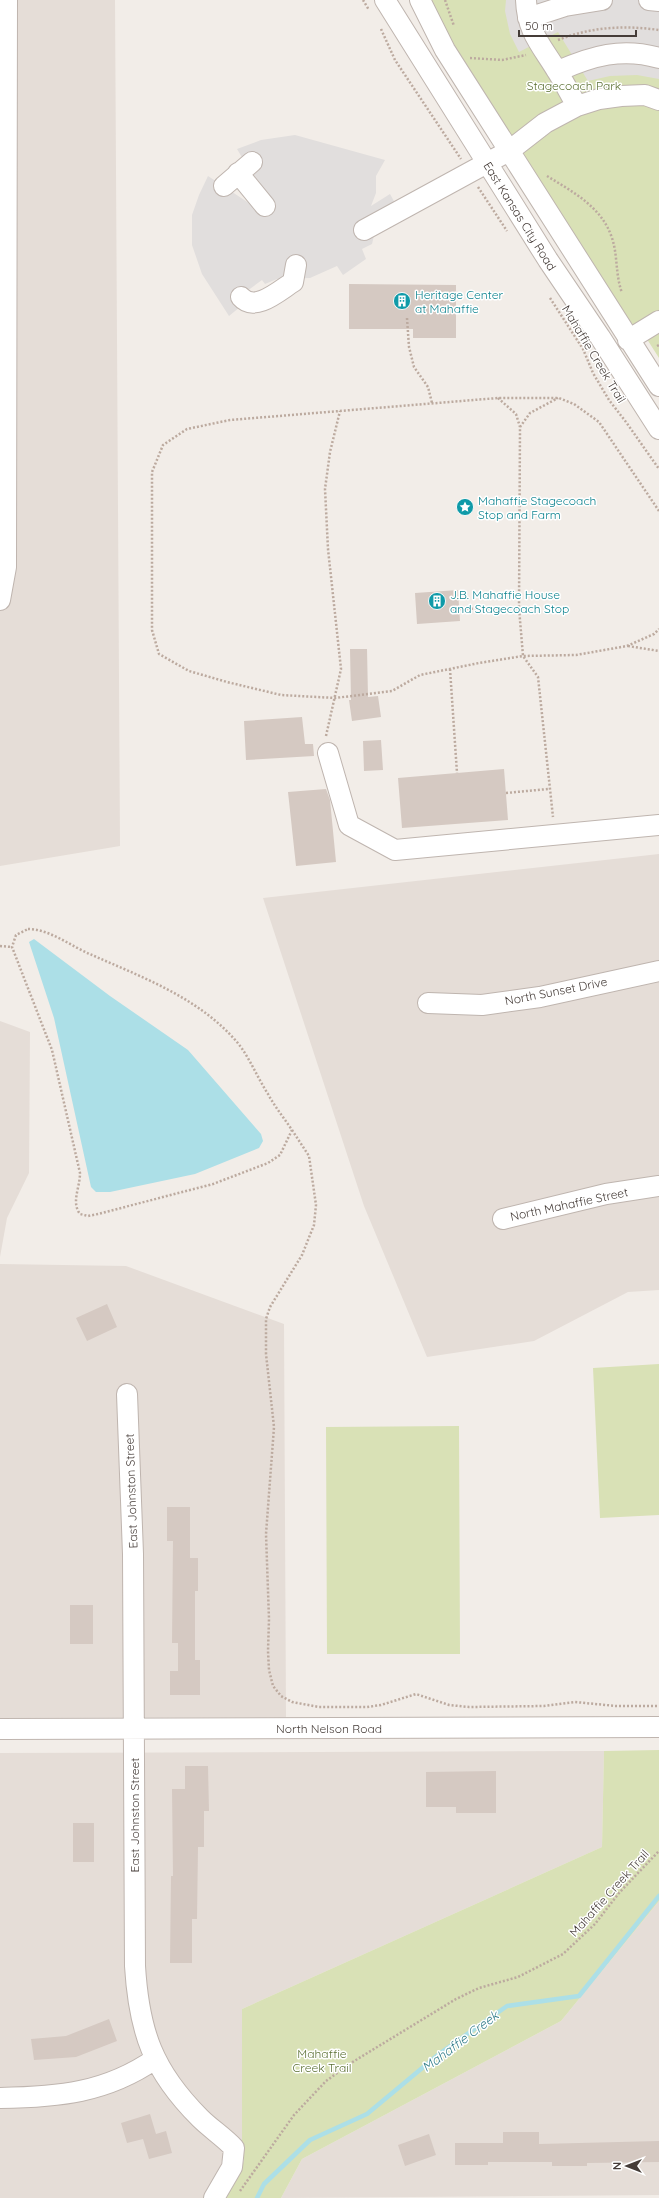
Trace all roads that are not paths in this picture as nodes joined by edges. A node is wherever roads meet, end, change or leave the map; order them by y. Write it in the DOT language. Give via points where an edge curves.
graph roads {
  1 [pos="7,0"];
  2 [pos="420,0"];
  3 [pos="602,0"];
  4 [pos="649,0"];
  5 [pos="659,1"];
  6 [pos="378,7"];
  7 [pos="527,9"];
  8 [pos="659,58"];
  9 [pos="558,71"];
  10 [pos="659,100"];
  11 [pos="577,106"];
  12 [pos="509,151"];
  13 [pos="487,163"];
  14 [pos="238,173"];
  15 [pos="265,206"];
  16 [pos="364,230"];
  17 [pos="296,265"];
  18 [pos="242,297"];
  19 [pos="659,321"];
  20 [pos="628,340"];
  21 [pos="659,386"];
  22 [pos="659,429"];
  23 [pos="0,600"];
  24 [pos="328,754"];
  25 [pos="659,825"];
  26 [pos="659,971"];
  27 [pos="428,1003"];
  28 [pos="659,1186"];
  29 [pos="503,1219"];
  30 [pos="127,1394"];
  31 [pos="659,1727"];
  32 [pos="0,1728"];
  33 [pos="133,1728"];
  34 [pos="155,2059"];
  35 [pos="0,2098"];
  36 [pos="214,2198"];
  1 -- 23 [label="street" via="6,567"];
  2 -- 12 [label="street, East Kansas City Road" via="445,50"];
  3 -- 7 [label="street"];
  4 -- 5 [label="street"];
  6 -- 13 [label="street, East Kansas City Road"];
  7 -- 9 [label="street" via="540,48"];
  8 -- 9 [label="street" via="628,53 600,55"];
  9 -- 11 [label="street"];
  10 -- 11 [label="street" via="645,95 621,96"];
  11 -- 12 [label="street" via="545,123"];
  12 -- 13 [label="street"];
  12 -- 20 [label="street, East Kansas City Road"];
  13 -- 16 [label="street"];
  13 -- 22 [label="street, East Kansas City Road"];
  14 -- 15 [label="street"];
  17 -- 18 [label="street" via="293,282 262,302 251,303"];
  19 -- 20 [label="street"];
  20 -- 21 [label="street, East Kansas City Road"];
  24 -- 25 [label="street" via="349,825 395,850"];
  26 -- 27 [label="street, North Sunset Drive" via="540,997 482,1005"];
  28 -- 29 [label="street, North Mahaffie Street" via="606,1194"];
  30 -- 33 [label="street, East Johnston Street" via="133,1554"];
  31 -- 33 [label="street, North Nelson Road"];
  32 -- 33 [label="street, North Nelson Road"];
  33 -- 34 [label="street, East Johnston Street" via="137,2000 143,2027"];
  34 -- 35 [label="street" via="135,2073 92,2089 60,2096"];
  34 -- 36 [label="street, East Johnston Street" via="177,2094 234,2148 232,2167"];
}
